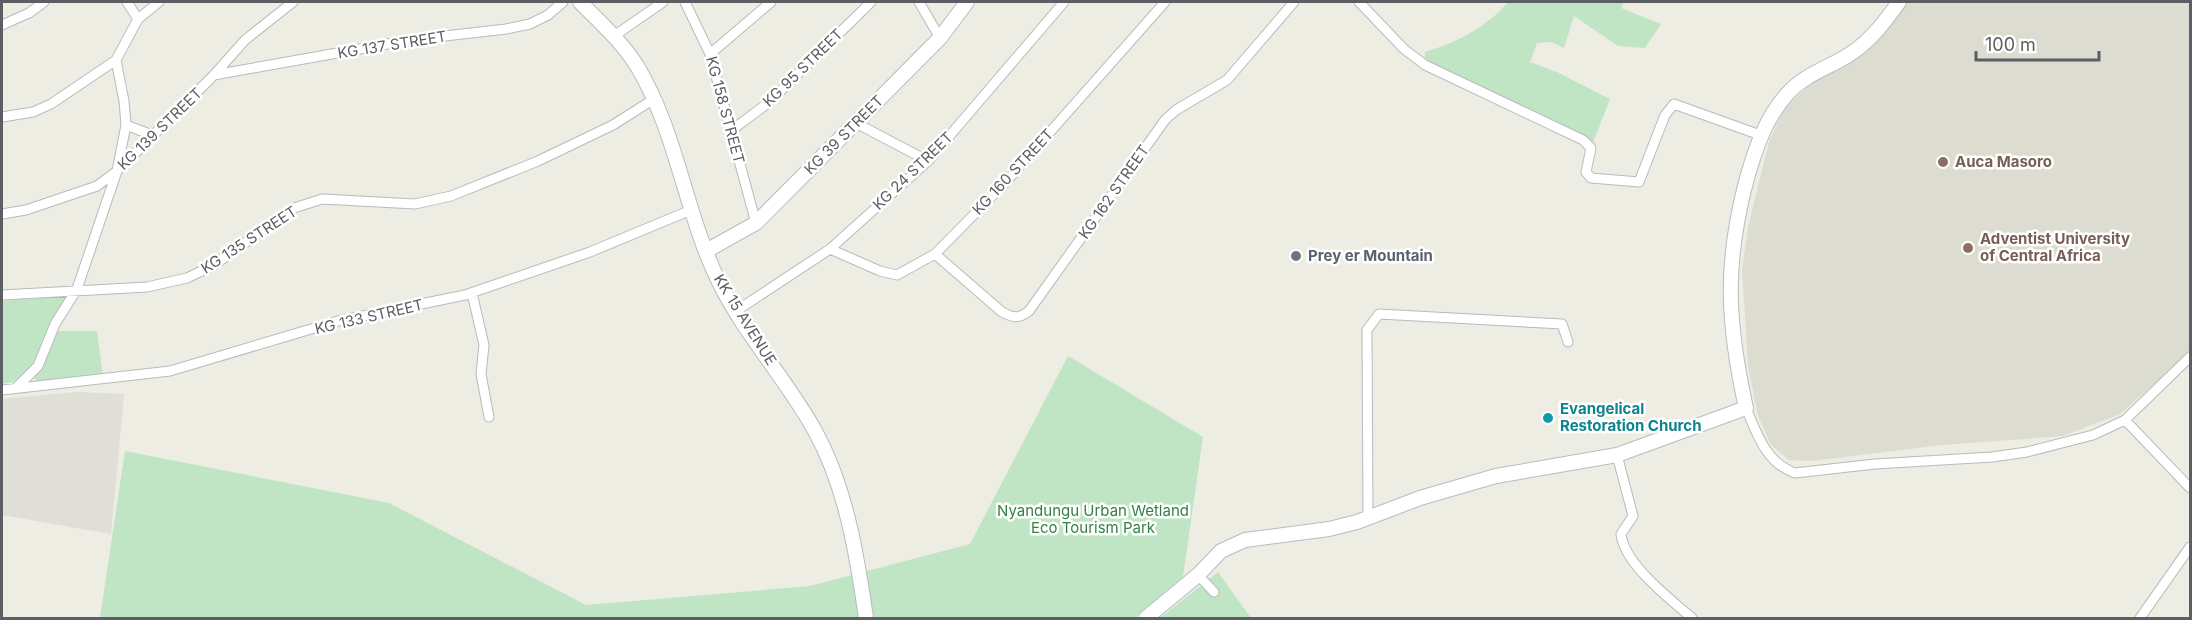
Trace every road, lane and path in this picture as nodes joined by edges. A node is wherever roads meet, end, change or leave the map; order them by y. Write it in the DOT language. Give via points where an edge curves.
graph roads {
  1 [pos="44,2"];
  2 [pos="127,2"];
  3 [pos="159,2"];
  4 [pos="292,2"];
  5 [pos="562,2"];
  6 [pos="580,2"];
  7 [pos="663,2"];
  8 [pos="685,2"];
  9 [pos="771,2"];
  10 [pos="871,2"];
  11 [pos="919,2"];
  12 [pos="967,2"];
  13 [pos="1064,2"];
  14 [pos="1165,2"];
  15 [pos="1294,2"];
  16 [pos="1359,2"];
  17 [pos="1899,2"];
  18 [pos="138,19"];
  19 [pos="2,26"];
  20 [pos="614,36"];
  21 [pos="940,38"];
  22 [pos="710,54"];
  23 [pos="116,60"];
  24 [pos="214,75"];
  25 [pos="654,99"];
  26 [pos="2,117"];
  27 [pos="856,123"];
  28 [pos="126,125"];
  29 [pos="732,130"];
  30 [pos="152,135"];
  31 [pos="1760,135"];
  32 [pos="928,161"];
  33 [pos="117,171"];
  34 [pos="691,210"];
  35 [pos="2,214"];
  36 [pos="756,223"];
  37 [pos="830,249"];
  38 [pos="706,251"];
  39 [pos="935,254"];
  40 [pos="76,289"];
  41 [pos="472,293"];
  42 [pos="2,295"];
  43 [pos="736,311"];
  44 [pos="1568,342"];
  45 [pos="2190,357"];
  46 [pos="16,388"];
  47 [pos="2,390"];
  48 [pos="1746,408"];
  49 [pos="489,417"];
  50 [pos="2125,420"];
  51 [pos="1617,455"];
  52 [pos="2190,488"];
  53 [pos="1368,518"];
  54 [pos="2190,547"];
  55 [pos="1198,575"];
  56 [pos="1214,592"];
  57 [pos="866,618"];
  58 [pos="1146,618"];
  59 [pos="1692,618"];
  60 [pos="2140,618"];
  1 -- 19 [label="street"];
  2 -- 18 [label="street"];
  3 -- 18 [label="street"];
  4 -- 24 [label="street, KG 139 STREET" via="245,40"];
  5 -- 24 [label="street, KG 137 STREET" via="530,24 410,40"];
  6 -- 20 [label="street, KK 15 AVENUE"];
  7 -- 20 [label="street"];
  8 -- 22 [label="street, KG 158 STREET"];
  9 -- 22 [label="street"];
  10 -- 29 [label="street, KG 95 STREET" via="768,103"];
  11 -- 21 [label="street"];
  12 -- 21 [label="street, KG 39 STREET"];
  13 -- 32 [label="street, KG 24 STREET"];
  14 -- 39 [label="street, KG 160 STREET" via="1005,183"];
  15 -- 39 [label="street, KG 162 STREET" via="1227,80 1165,120 1021,317 1002,312"];
  16 -- 31 [label="street" via="1404,49 1425,64 1583,140 1591,148 1586,172 1591,178 1639,182 1665,115 1674,104"];
  17 -- 31 [label="street" via="1852,53 1788,92"];
  18 -- 23 [label="street"];
  20 -- 25 [label="street, KK 15 AVENUE" via="636,65"];
  21 -- 27 [label="street, KG 39 STREET"];
  22 -- 29 [label="street, KG 158 STREET"];
  23 -- 26 [label="street" via="51,104"];
  23 -- 28 [label="street"];
  24 -- 30 [label="street, KG 139 STREET"];
  25 -- 34 [label="street, KK 15 AVENUE"];
  25 -- 40 [label="street, KG 135 STREET" via="538,161 451,196 416,204 322,199 294,208 214,265 187,278 147,287"];
  27 -- 32 [label="street"];
  27 -- 36 [label="street, KG 39 STREET"];
  28 -- 30 [label="street"];
  28 -- 33 [label="street"];
  29 -- 36 [label="street, KG 158 STREET"];
  30 -- 33 [label="street, KG 139 STREET"];
  31 -- 48 [label="street" via="1731,254 1732,336"];
  32 -- 37 [label="street, KG 24 STREET"];
  33 -- 35 [label="street, KG 139 STREET" via="97,186"];
  33 -- 40 [label="street"];
  34 -- 38 [label="street, KK 15 AVENUE"];
  34 -- 41 [label="street, KG 133 STREET" via="590,252"];
  36 -- 38 [label="street, KG 39 STREET"];
  37 -- 39 [label="street, KG 160 STREET" via="897,275"];
  37 -- 43 [label="street, KG 24 STREET"];
  38 -- 43 [label="street, KK 15 AVENUE"];
  40 -- 42 [label="street, KG 135 STREET"];
  40 -- 46 [label="street" via="55,324 38,366"];
  41 -- 46 [label="street, KG 133 STREET" via="338,321 170,371"];
  41 -- 49 [label="street" via="484,345 481,374"];
  43 -- 57 [label="street, KK 15 AVENUE" via="815,430 829,459 840,488"];
  44 -- 53 [label="street" via="1562,324 1379,314 1367,330"];
  45 -- 50 [label="street"];
  46 -- 47 [label="street, KG 133 STREET"];
  48 -- 50 [label="street" via="1767,454 1784,470 1795,473 2027,452 2093,435"];
  48 -- 51 [label="street"];
  50 -- 52 [label="street"];
  51 -- 53 [label="street" via="1496,477 1420,498"];
  51 -- 59 [label="street" via="1633,516 1621,534 1625,547 1647,576"];
  53 -- 55 [label="street" via="1329,529 1245,540 1221,552"];
  54 -- 60 [label="street"];
  55 -- 56 [label="street"];
  55 -- 58 [label="street"];
}
